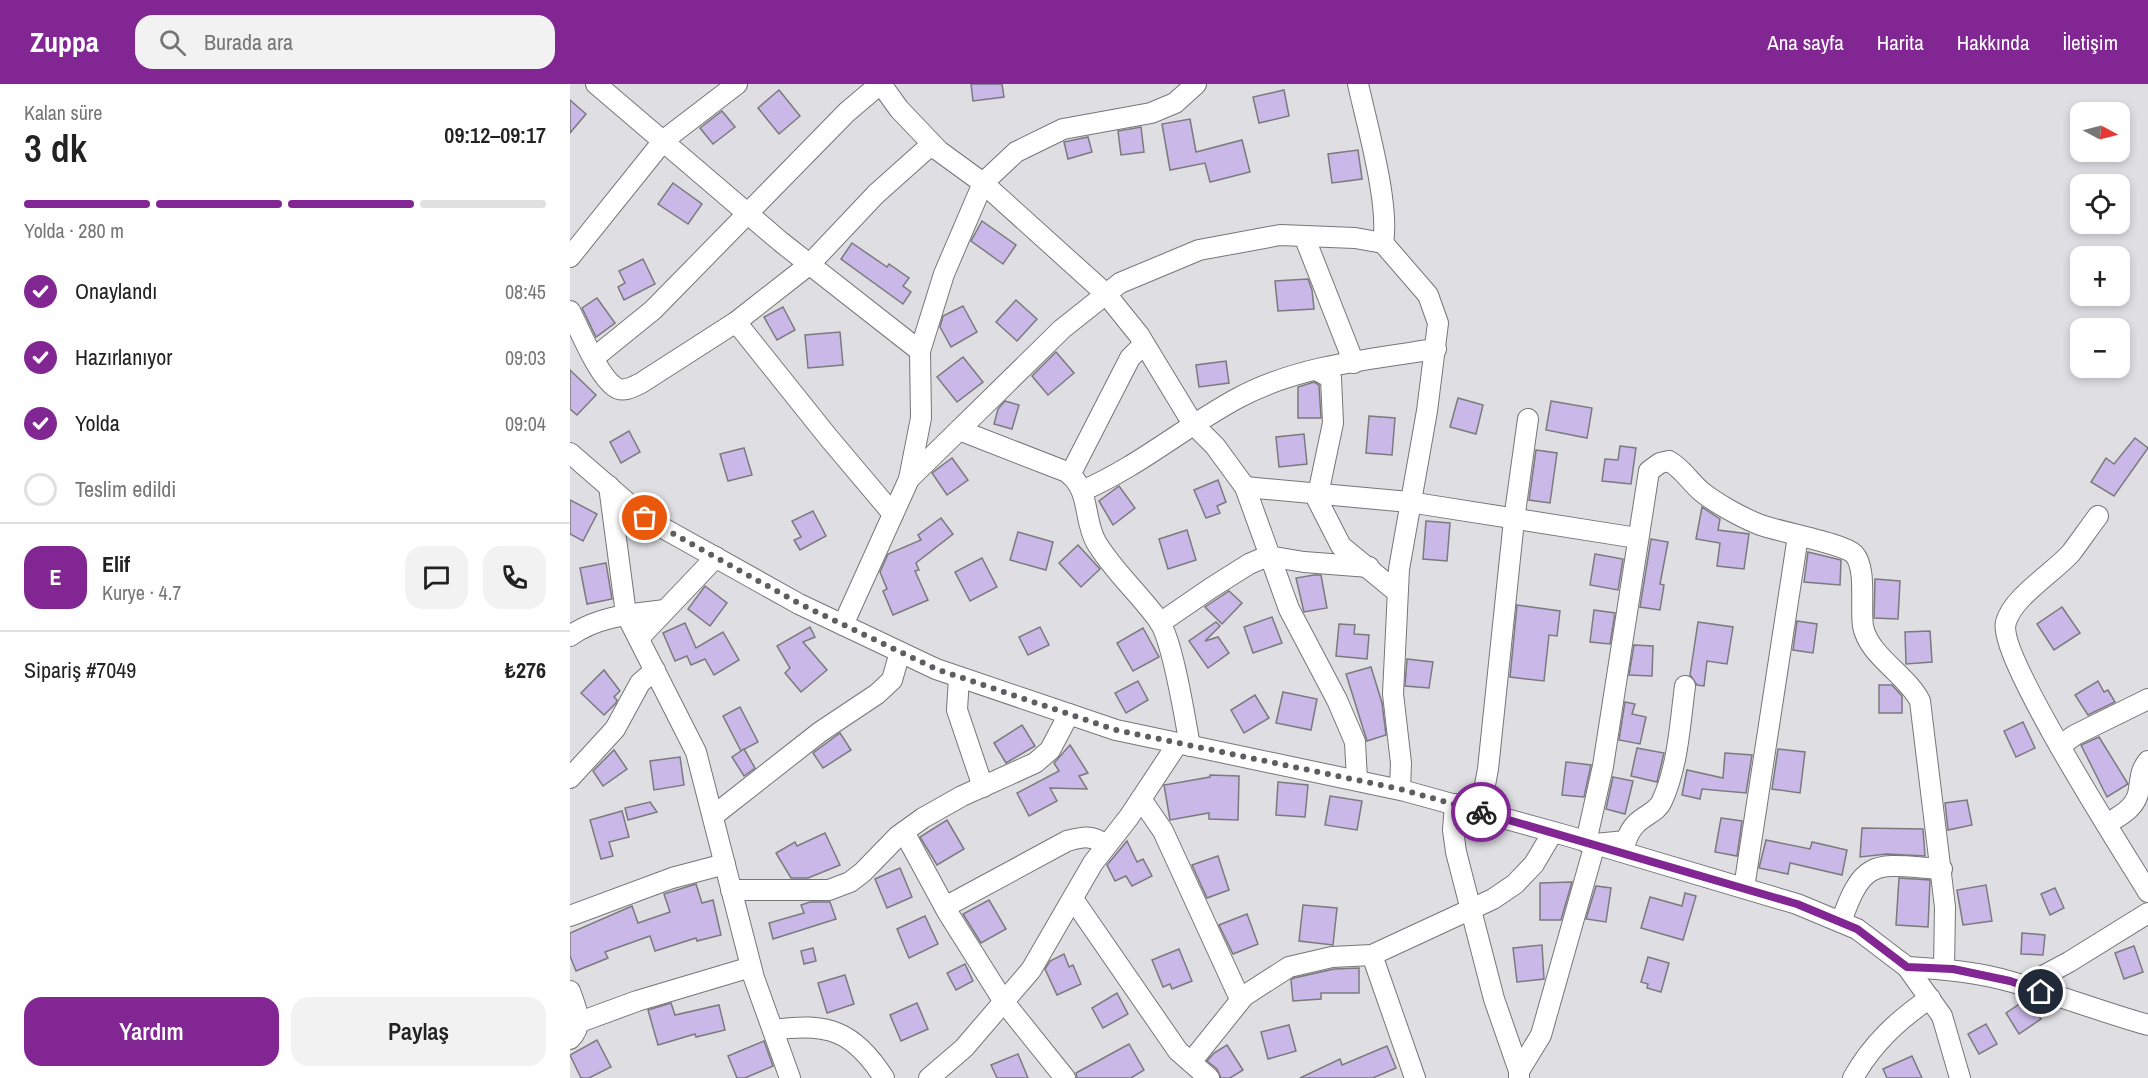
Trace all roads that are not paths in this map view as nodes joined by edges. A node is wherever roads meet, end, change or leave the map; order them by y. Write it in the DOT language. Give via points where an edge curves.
graph roads {
  1 [pos="596,84"];
  2 [pos="736,84"];
  3 [pos="880,84"];
  4 [pos="1196,84"];
  5 [pos="1358,84"];
  6 [pos="664,140"];
  7 [pos="932,144"];
  8 [pos="983,183"];
  9 [pos="749,213"];
  10 [pos="1304,236"];
  11 [pos="1383,243"];
  12 [pos="570,257"];
  13 [pos="810,264"];
  14 [pos="1106,294"];
  15 [pos="570,311"];
  16 [pos="736,322"];
  17 [pos="1144,344"];
  18 [pos="1436,349"];
  19 [pos="920,351"];
  20 [pos="595,357"];
  21 [pos="1354,363"];
  22 [pos="1318,371"];
  23 [pos="1528,418"];
  24 [pos="1193,424"];
  25 [pos="959,430"];
  26 [pos="570,453"];
  27 [pos="1071,475"];
  28 [pos="909,479"];
  29 [pos="609,486"];
  30 [pos="1245,487"];
  31 [pos="1082,491"];
  32 [pos="1318,493"];
  33 [pos="1409,502"];
  34 [pos="893,514"];
  35 [pos="2098,516"];
  36 [pos="1514,520"];
  37 [pos="1797,536"];
  38 [pos="1637,538"];
  39 [pos="1268,556"];
  40 [pos="716,557"];
  41 [pos="1367,567"];
  42 [pos="1399,569"];
  43 [pos="1397,592"];
  44 [pos="665,610"];
  45 [pos="626,615"];
  46 [pos="1160,622"];
  47 [pos="843,625"];
  48 [pos="570,636"];
  49 [pos="639,638"];
  50 [pos="900,652"];
  51 [pos="655,670"];
  52 [pos="959,677"];
  53 [pos="1685,686"];
  54 [pos="2148,699"];
  55 [pos="1069,714"];
  56 [pos="1184,744"];
  57 [pos="2061,745"];
  58 [pos="2148,761"];
  59 [pos="570,778"];
  60 [pos="1357,780"];
  61 [pos="983,787"];
  62 [pos="1400,789"];
  63 [pos="1141,800"];
  64 [pos="1455,804"];
  65 [pos="1480,811"];
  66 [pos="713,816"];
  67 [pos="2107,824"];
  68 [pos="904,832"];
  69 [pos="1553,832"];
  70 [pos="1590,843"];
  71 [pos="1106,845"];
  72 [pos="725,864"];
  73 [pos="1942,869"];
  74 [pos="1744,888"];
  75 [pos="731,890"];
  76 [pos="2148,892"];
  77 [pos="1073,898"];
  78 [pos="945,907"];
  79 [pos="1471,911"];
  80 [pos="2148,913"];
  81 [pos="570,916"];
  82 [pos="1841,922"];
  83 [pos="1372,955"];
  84 [pos="751,967"];
  85 [pos="1907,967"];
  86 [pos="1944,969"];
  87 [pos="2024,986"];
  88 [pos="570,991"];
  89 [pos="1240,999"];
  90 [pos="1930,999"];
  91 [pos="1004,1002"];
  92 [pos="576,1016"];
  93 [pos="2148,1025"];
  94 [pos="773,1030"];
  95 [pos="570,1039"];
  96 [pos="1191,1062"];
  97 [pos="1519,1074"];
  98 [pos="790,1078"];
  99 [pos="884,1078"];
  100 [pos="929,1078"];
  101 [pos="1065,1078"];
  102 [pos="1209,1078"];
  103 [pos="1415,1078"];
  104 [pos="1853,1078"];
  105 [pos="1960,1078"];
  1 -- 6 [label="street"];
  2 -- 6 [label="street"];
  3 -- 7 [label="street"];
  3 -- 9 [label="street" via="847,112"];
  4 -- 8 [label="street" via="1175,103 1151,113 1063,129 1016,152"];
  5 -- 11 [label="street" via="1378,176"];
  6 -- 9 [label="street"];
  6 -- 12 [label="street"];
  7 -- 8 [label="street"];
  7 -- 13 [label="street" via="876,194"];
  8 -- 14 [label="street"];
  8 -- 19 [label="street" via="944,274"];
  9 -- 13 [label="street"];
  9 -- 20 [label="street" via="652,310"];
  10 -- 11 [label="street"];
  10 -- 14 [label="street" via="1280,235 1199,250 1120,283"];
  10 -- 21 [label="street"];
  11 -- 18 [label="street" via="1428,295 1437,323"];
  13 -- 16 [label="street"];
  13 -- 19 [label="street"];
  14 -- 17 [label="street"];
  14 -- 25 [label="street" via="1062,329"];
  15 -- 20 [label="street"];
  16 -- 20 [label="street" via="625,390 616,388 604,376"];
  16 -- 34 [label="street"];
  17 -- 24 [label="street"];
  17 -- 27 [label="street" via="1130,358"];
  18 -- 21 [label="street"];
  18 -- 33 [label="street"];
  19 -- 28 [label="street" via="921,418"];
  21 -- 22 [label="street"];
  22 -- 24 [label="street" via="1277,380"];
  22 -- 32 [label="street" via="1331,378 1333,423"];
  23 -- 36 [label="street"];
  24 -- 30 [label="street"];
  24 -- 31 [label="street" via="1126,469"];
  25 -- 27 [label="street"];
  25 -- 28 [label="street"];
  26 -- 29 [label="street"];
  27 -- 31 [label="street"];
  28 -- 34 [label="street"];
  29 -- 40 [label="street" via="645,518"];
  29 -- 45 [label="street"];
  30 -- 32 [label="street"];
  30 -- 39 [label="street"];
  31 -- 46 [label="street" via="1096,542"];
  32 -- 33 [label="street"];
  32 -- 41 [label="street" via="1317,499 1341,546"];
  33 -- 36 [label="street"];
  33 -- 42 [label="street"];
  34 -- 47 [label="street"];
  35 -- 57 [label="street" via="2070,554 2010,612 2004,626 2010,651"];
  36 -- 38 [label="street"];
  36 -- 65 [label="street" via="1488,769"];
  37 -- 38 [label="street" via="1755,522 1702,492 1681,468 1669,461 1649,471"];
  37 -- 73 [label="street" via="1838,545 1854,554 1860,566 1863,627 1871,646 1912,686 1920,701"];
  37 -- 74 [label="street"];
  38 -- 70 [label="street"];
  39 -- 41 [label="street"];
  39 -- 46 [label="street" via="1239,570"];
  39 -- 60 [label="street" via="1289,609 1355,742"];
  40 -- 44 [label="street"];
  40 -- 47 [label="street"];
  41 -- 42 [label="street"];
  41 -- 43 [label="street"];
  42 -- 43 [label="street"];
  43 -- 62 [label="street" via="1393,694"];
  44 -- 45 [label="street"];
  44 -- 49 [label="street"];
  45 -- 48 [label="street" via="588,624"];
  45 -- 49 [label="street"];
  46 -- 56 [label="street" via="1172,657"];
  47 -- 50 [label="street"];
  49 -- 51 [label="street"];
  50 -- 52 [label="street"];
  50 -- 66 [label="street" via="892,680 877,694 820,732"];
  51 -- 59 [label="street" via="640,683 615,729"];
  51 -- 66 [label="street" via="696,752"];
  52 -- 55 [label="street"];
  52 -- 61 [label="street" via="957,710"];
  53 -- 70 [label="street" via="1678,742 1662,804 1631,826 1626,841"];
  54 -- 57 [label="street"];
  55 -- 56 [label="street" via="1116,730"];
  55 -- 61 [label="street" via="1050,750 1035,763"];
  56 -- 60 [label="street"];
  56 -- 63 [label="street"];
  57 -- 67 [label="street"];
  58 -- 67 [label="street" via="2129,810"];
  60 -- 62 [label="street"];
  61 -- 68 [label="street" via="933,812"];
  62 -- 64 [label="street"];
  63 -- 71 [label="street"];
  63 -- 89 [label="street" via="1163,831"];
  64 -- 65 [label="street"];
  64 -- 79 [label="street" via="1456,852"];
  65 -- 69 [label="street"];
  66 -- 72 [label="street"];
  67 -- 76 [label="street"];
  68 -- 75 [label="street" via="863,872 829,890"];
  68 -- 78 [label="street"];
  69 -- 70 [label="street"];
  69 -- 79 [label="street" via="1534,864 1515,884"];
  70 -- 74 [label="street"];
  70 -- 97 [label="street" via="1541,1035"];
  71 -- 77 [label="street"];
  71 -- 78 [label="street" via="1098,838 1085,836 1067,841"];
  72 -- 75 [label="street"];
  72 -- 81 [label="street" via="672,878"];
  73 -- 82 [label="street" via="1876,868 1862,876 1852,890"];
  73 -- 86 [label="street"];
  74 -- 82 [label="street"];
  75 -- 84 [label="street"];
  77 -- 91 [label="street" via="1031,970"];
  77 -- 96 [label="street" via="1179,1051"];
  78 -- 91 [label="street"];
  79 -- 83 [label="street" via="1450,917"];
  79 -- 97 [label="street"];
  80 -- 87 [label="street"];
  82 -- 85 [label="street" via="1857,929"];
  83 -- 89 [label="street" via="1332,957 1289,967"];
  83 -- 103 [label="street"];
  84 -- 92 [label="street"];
  84 -- 94 [label="street"];
  85 -- 86 [label="street"];
  85 -- 90 [label="street"];
  86 -- 87 [label="street"];
  87 -- 93 [label="street"];
  88 -- 92 [label="street"];
  89 -- 96 [label="street"];
  90 -- 104 [label="street" via="1890,1028"];
  90 -- 105 [label="street" via="1942,1016"];
  91 -- 100 [label="street" via="964,1048"];
  91 -- 101 [label="street"];
  92 -- 95 [label="street" via="577,1032"];
  94 -- 98 [label="street"];
  94 -- 99 [label="street" via="824,1029 846,1035 868,1053"];
  96 -- 102 [label="street"];
}
